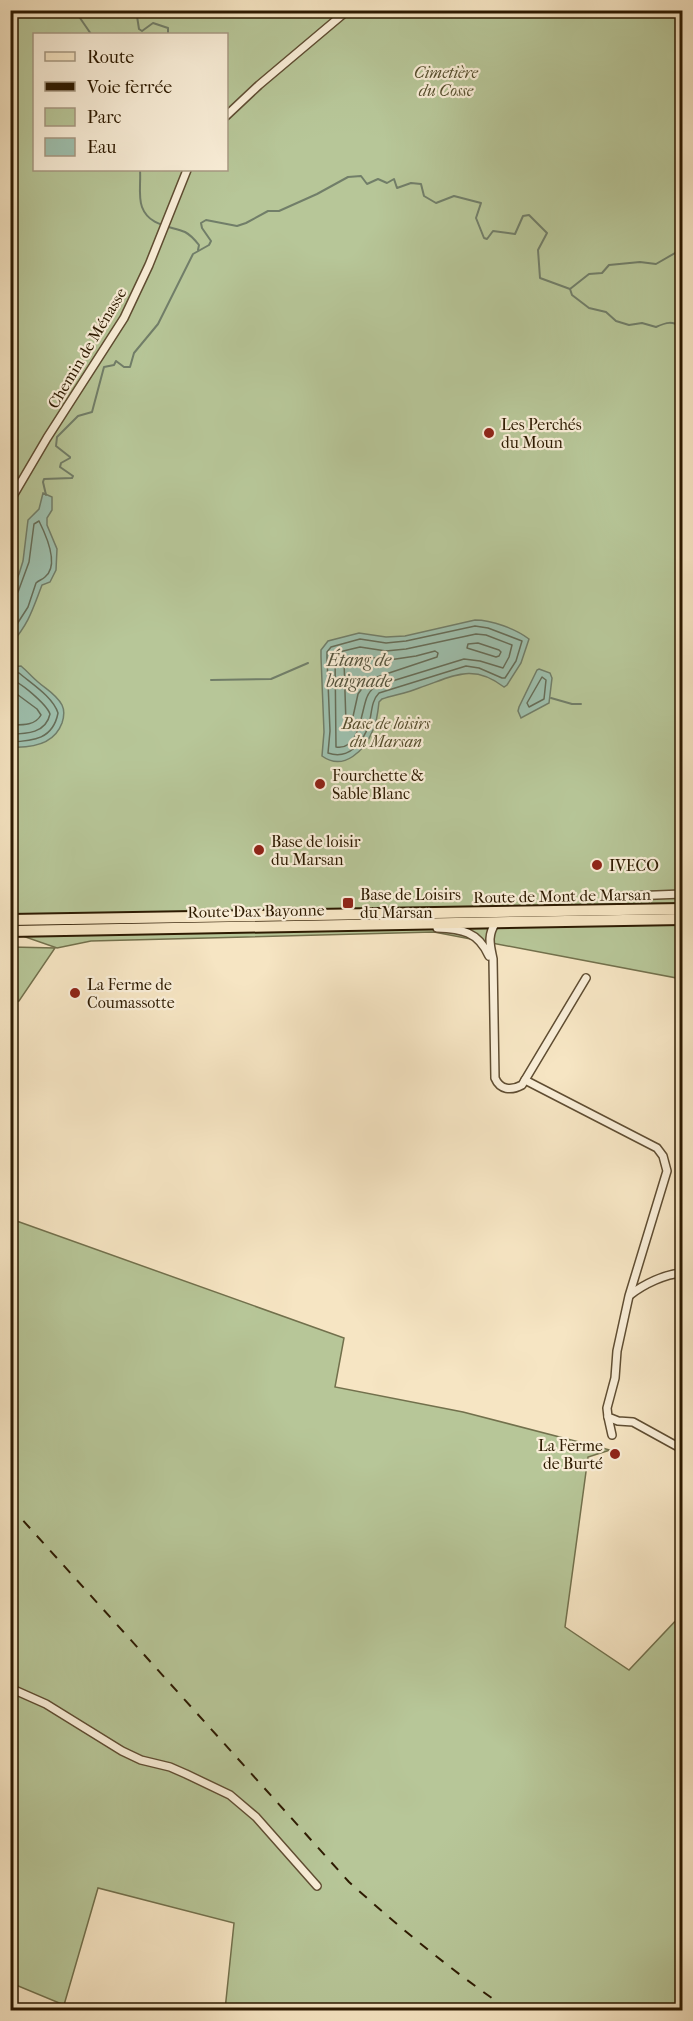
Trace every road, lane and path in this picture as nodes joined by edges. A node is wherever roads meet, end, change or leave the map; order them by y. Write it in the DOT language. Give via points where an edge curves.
graph roads {
  1 [pos="348,10"];
  2 [pos="228,114"];
  3 [pos="187,171"];
  4 [pos="10,501"];
  5 [pos="682,894"];
  6 [pos="606,897"];
  7 [pos="682,909"];
  8 [pos="682,919"];
  9 [pos="10,920"];
  10 [pos="496,922"];
  11 [pos="356,924"];
  12 [pos="10,931"];
  13 [pos="493,970"];
  14 [pos="586,978"];
  15 [pos="525,1080"];
  16 [pos="682,1273"];
  17 [pos="629,1296"];
  18 [pos="608,1417"];
  19 [pos="612,1435"];
  20 [pos="682,1449"];
  21 [pos="10,1688"];
  22 [pos="317,1886"];
  1 -- 2 [label="street"];
  3 -- 4 [label="street, Chemin de Ménasse" via="124,318"];
  5 -- 6 [label="street"];
  7 -- 9 [label="main road, Route de Mont de Marsan"];
  8 -- 10 [label="main road, Route Dax Bayonne"];
  10 -- 11 [label="main road, Route Dax Bayonne"];
  10 -- 13 [label="street" via="488,938"];
  11 -- 12 [label="main road, Route Dax Bayonne"];
  11 -- 13 [label="street" via="463,930 486,948"];
  13 -- 15 [label="street" via="495,1078 506,1089"];
  14 -- 15 [label="street"];
  15 -- 17 [label="street" via="657,1148 663,1156 667,1171"];
  16 -- 17 [label="street" via="662,1278"];
  17 -- 18 [label="street"];
  18 -- 19 [label="street"];
  18 -- 20 [label="street" via="633,1422"];
  21 -- 22 [label="street" via="45,1704 132,1756 186,1774 230,1795 256,1817"];
}
